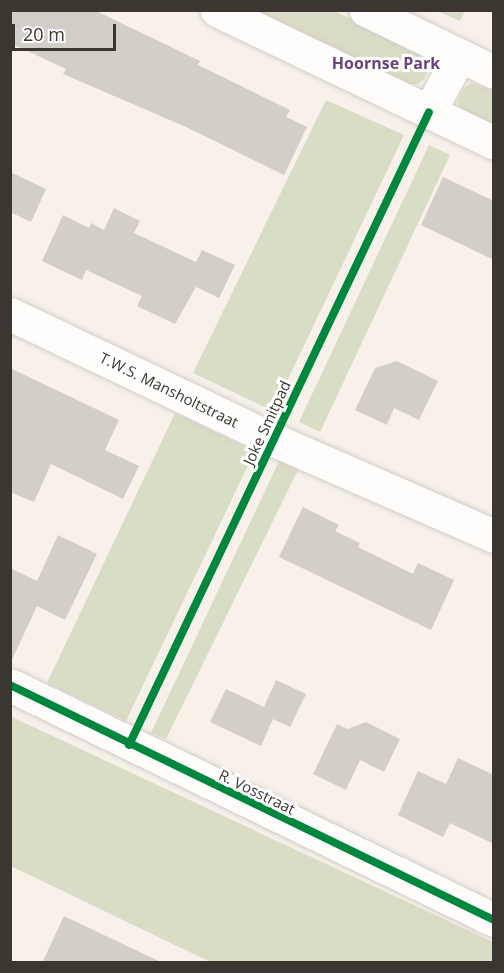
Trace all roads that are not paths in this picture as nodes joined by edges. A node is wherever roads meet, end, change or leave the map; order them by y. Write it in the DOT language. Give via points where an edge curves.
graph roads {
  1 [pos="217,10"];
  2 [pos="366,10"];
  3 [pos="459,56"];
  4 [pos="494,72"];
  5 [pos="429,112"];
  6 [pos="494,143"];
  7 [pos="10,314"];
  8 [pos="494,536"];
  9 [pos="10,685"];
  10 [pos="494,920"];
  1 -- 5 [label="street"];
  2 -- 3 [label="street"];
  3 -- 4 [label="street"];
  3 -- 5 [label="street"];
  5 -- 6 [label="street"];
  7 -- 8 [label="street, T.W.S. Mansholtstraat" via="274,440"];
  9 -- 10 [label="street, R. Vosstraat"];
}
